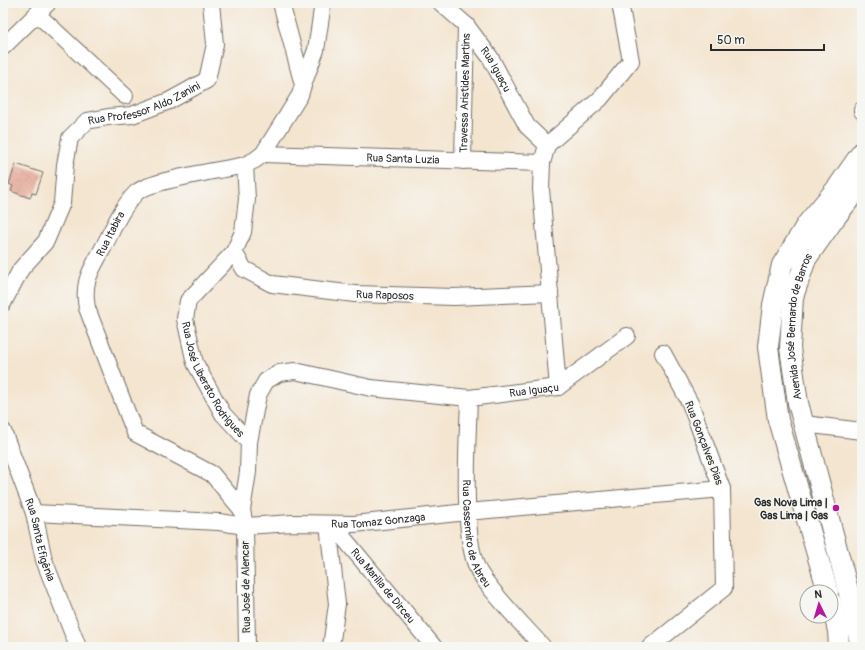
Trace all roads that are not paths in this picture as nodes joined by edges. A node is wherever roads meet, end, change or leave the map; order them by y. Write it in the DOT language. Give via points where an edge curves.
graph roads {
  1 [pos="211,3"];
  2 [pos="281,3"];
  3 [pos="323,3"];
  4 [pos="441,3"];
  5 [pos="620,3"];
  6 [pos="44,6"];
  7 [pos="466,25"];
  8 [pos="3,47"];
  9 [pos="303,85"];
  10 [pos="125,96"];
  11 [pos="547,145"];
  12 [pos="862,152"];
  13 [pos="263,154"];
  14 [pos="463,161"];
  15 [pos="542,163"];
  16 [pos="245,165"];
  17 [pos="862,183"];
  18 [pos="234,252"];
  19 [pos="550,293"];
  20 [pos="3,303"];
  21 [pos="627,336"];
  22 [pos="663,353"];
  23 [pos="558,388"];
  24 [pos="468,398"];
  25 [pos="804,424"];
  26 [pos="3,431"];
  27 [pos="862,431"];
  28 [pos="249,442"];
  29 [pos="722,489"];
  30 [pos="242,510"];
  31 [pos="467,512"];
  32 [pos="34,513"];
  33 [pos="330,524"];
  34 [pos="245,526"];
  35 [pos="826,584"];
  36 [pos="836,624"];
  37 [pos="78,647"];
  38 [pos="247,647"];
  39 [pos="332,647"];
  40 [pos="434,647"];
  41 [pos="543,647"];
  42 [pos="650,647"];
  43 [pos="839,647"];
  44 [pos="860,647"];
  1 -- 20 [label="street, Rua Professor Aldo Zanini" via="215,44 207,80 168,101 132,115 87,121 70,138 64,165 62,203 46,241 21,268"];
  2 -- 9 [label="street"];
  3 -- 9 [label="street, Rua Itabira" via="316,50"];
  4 -- 7 [label="street, Rua Iguaçu"];
  5 -- 11 [label="street" via="631,61 600,99"];
  6 -- 8 [label="street"];
  6 -- 10 [label="street"];
  7 -- 11 [label="street, Rua Iguaçu" via="490,57 527,126"];
  7 -- 14 [label="street, Travessa Aristides Martins"];
  9 -- 13 [label="street, Rua Itabira" via="300,95"];
  11 -- 15 [label="street, Rua Iguaçu"];
  12 -- 35 [label="main road, Avenida José Bernardo de Barros" via="807,224 782,265 773,305 768,347 778,420"];
  13 -- 14 [label="street, Rua Santa Luzia"];
  13 -- 16 [label="street, Rua Itabira"];
  14 -- 15 [label="street, Rua Santa Luzia"];
  15 -- 19 [label="street, Rua Iguaçu"];
  16 -- 18 [label="street, Rua José Liberato Rodrigues" via="247,199 243,232"];
  16 -- 30 [label="street, Rua Itabira" via="160,182 137,192 124,208 87,280 84,294 87,308 135,433 212,474"];
  17 -- 25 [label="main road, Avenida José Bernardo de Barros" via="806,260 793,298 790,348 798,403"];
  18 -- 19 [label="street, Rua Raposos" via="244,269 272,284 355,294 454,296"];
  18 -- 28 [label="street, Rua José Liberato Rodrigues" via="188,301 185,319 194,363 223,414"];
  19 -- 23 [label="street, Rua Iguaçu"];
  21 -- 23 [label="street"];
  22 -- 29 [label="street, Rua Gonçalves Dias" via="690,403"];
  23 -- 24 [label="street, Rua Iguaçu"];
  24 -- 28 [label="street, Rua Iguaçu" via="371,388 295,371 279,373 266,381 258,395"];
  24 -- 31 [label="street, Rua Cassemiro de Abreu"];
  25 -- 27 [label="street"];
  25 -- 44 [label="main road, Avenida José Bernardo de Barros" via="852,600"];
  26 -- 32 [label="street, Rua Santa Efigênia"];
  28 -- 30 [label="street, Rua Iguaçu" via="248,472"];
  29 -- 31 [label="street, Rua Tomaz Gonzaga"];
  29 -- 42 [label="street, Rua Gonçalves Dias" via="724,588"];
  30 -- 34 [label="street, Rua Iguaçu"];
  31 -- 33 [label="street, Rua Tomaz Gonzaga" via="354,524"];
  31 -- 41 [label="street, Rua Cassemiro de Abreu" via="471,547 480,574"];
  32 -- 34 [label="street, Rua Tomaz Gonzaga" via="219,522"];
  32 -- 37 [label="street, Rua Santa Efigênia" via="44,560"];
  33 -- 34 [label="street, Rua Tomaz Gonzaga"];
  33 -- 39 [label="street" via="337,604"];
  33 -- 40 [label="street, Rua Marilia de Dirceu"];
  34 -- 38 [label="street, Rua José de Alencar"];
  36 -- 43 [label="main road"];
}
